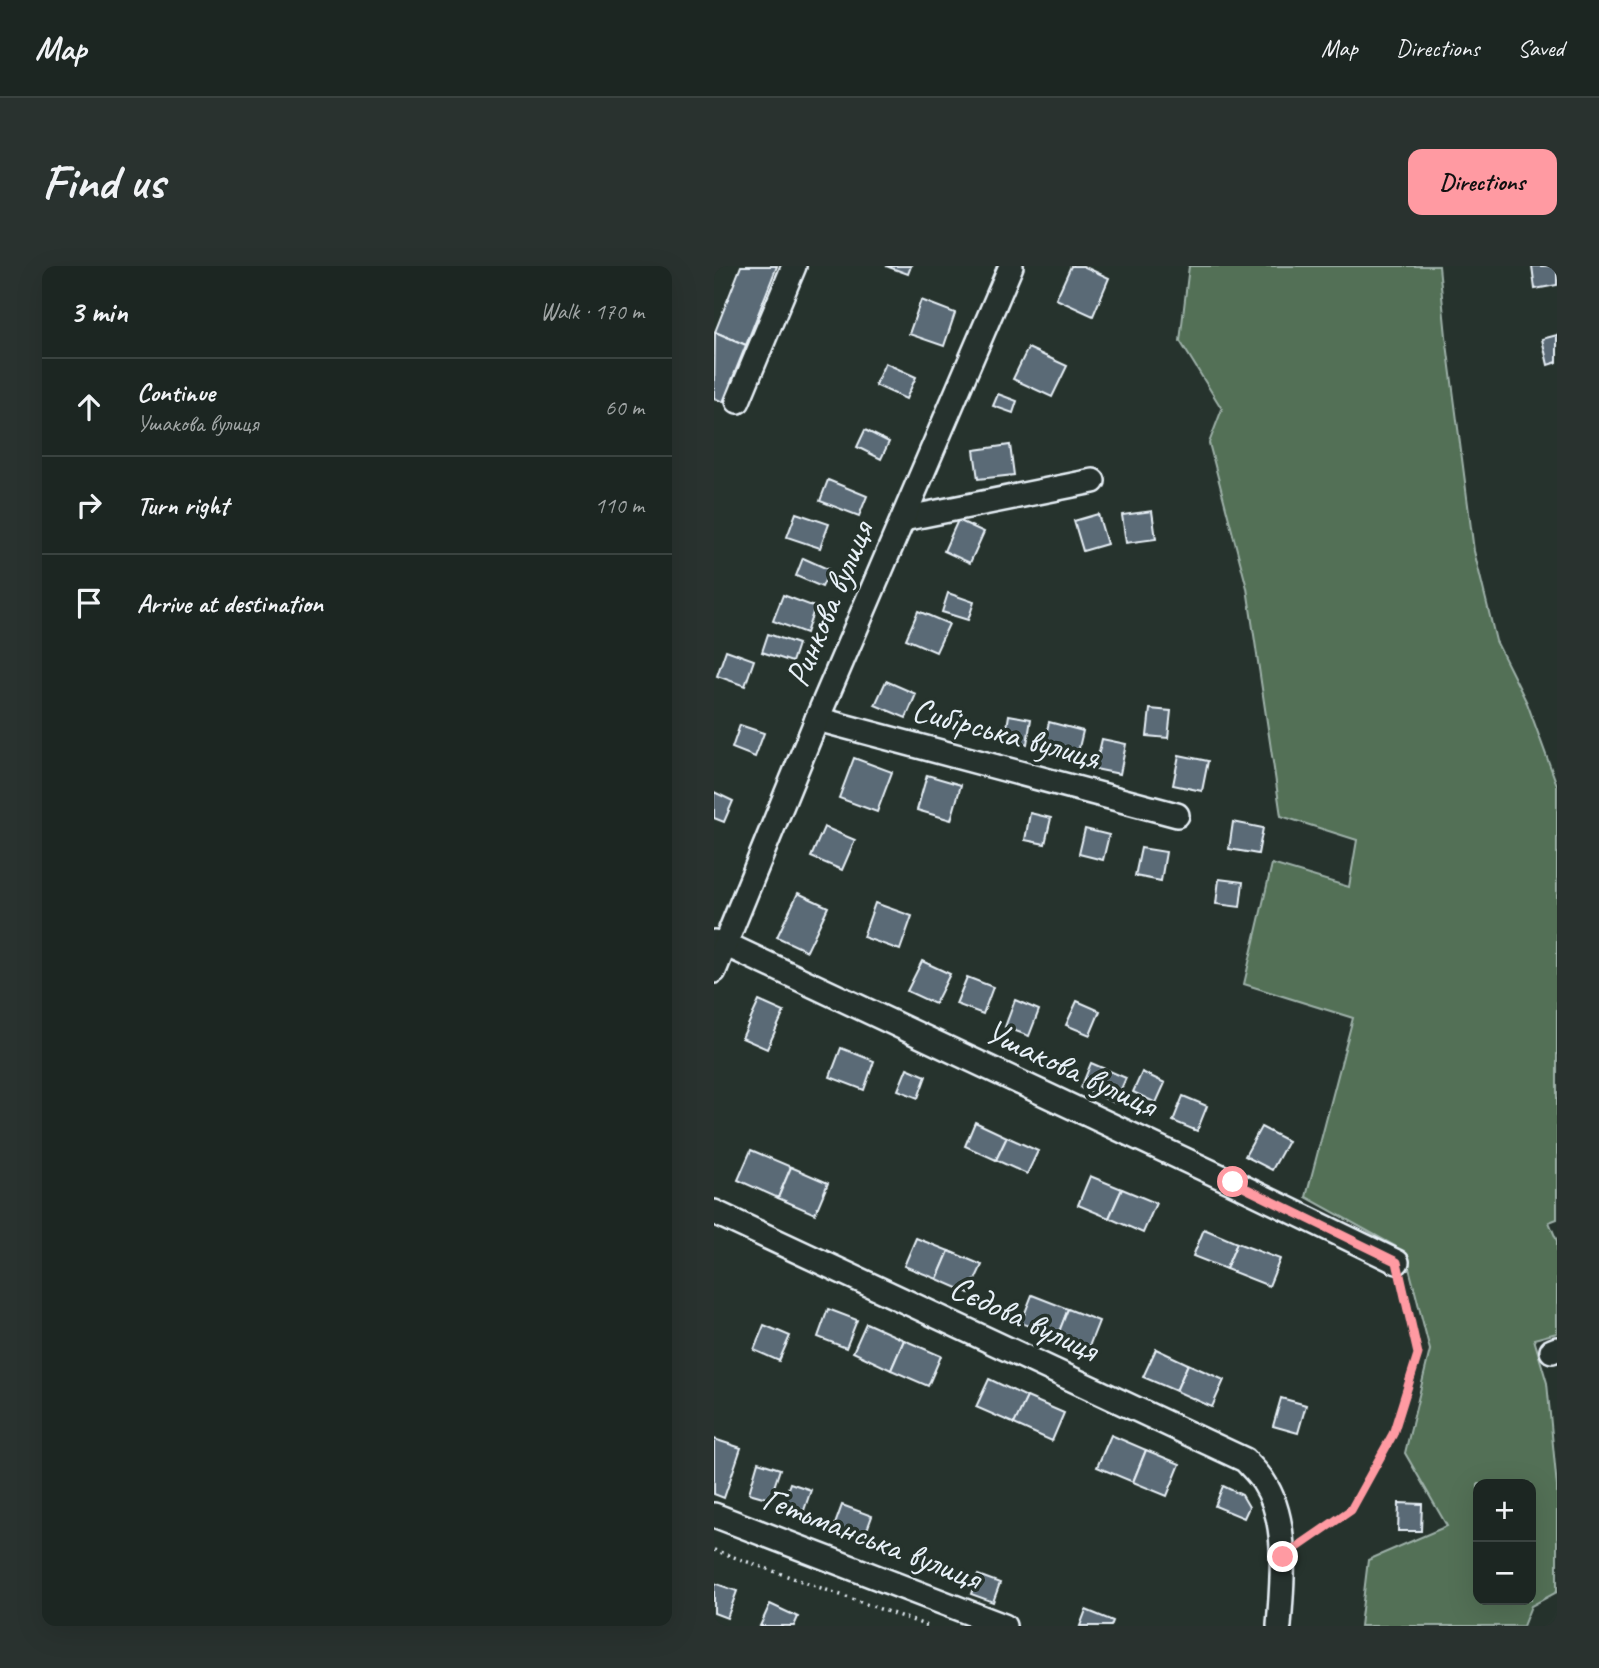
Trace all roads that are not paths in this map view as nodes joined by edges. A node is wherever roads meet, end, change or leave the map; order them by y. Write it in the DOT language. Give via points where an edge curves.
graph roads {
  1 [pos="794,266"];
  2 [pos="1011,266"];
  3 [pos="738,401"];
  4 [pos="1093,481"];
  5 [pos="903,519"];
  6 [pos="817,719"];
  7 [pos="1177,815"];
  8 [pos="719,943"];
  9 [pos="714,971"];
  10 [pos="714,1212"];
  11 [pos="1397,1262"];
  12 [pos="714,1515"];
  13 [pos="1004,1626"];
  14 [pos="1279,1626"];
  1 -- 3 [label="street"];
  2 -- 5 [label="street, Ринкова вулиця"];
  4 -- 5 [label="street"];
  5 -- 6 [label="street, Ринкова вулиця"];
  6 -- 7 [label="street, Сибірська вулиця"];
  6 -- 8 [label="street, Ринкова вулиця"];
  8 -- 9 [label="street, Ринкова вулиця"];
  8 -- 11 [label="street, Ушакова вулиця"];
  10 -- 14 [label="street, Сєдова вулиця" via="1245,1460 1264,1482 1277,1515 1283,1557"];
  12 -- 13 [label="street, Гетьманська вулиця"];
}
